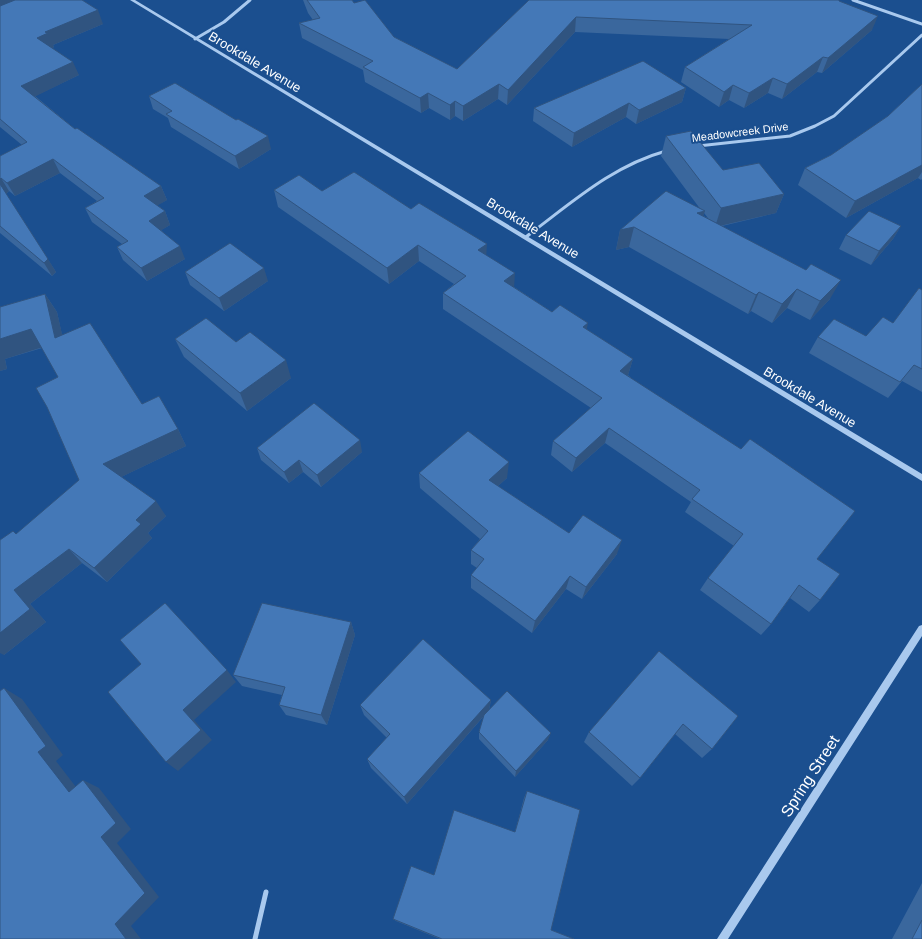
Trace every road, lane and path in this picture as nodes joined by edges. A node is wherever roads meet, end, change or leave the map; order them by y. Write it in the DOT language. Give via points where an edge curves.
graph roads {
  1 [pos="132,0"];
  2 [pos="250,0"];
  3 [pos="853,0"];
  4 [pos="922,24"];
  5 [pos="922,34"];
  6 [pos="195,39"];
  7 [pos="697,146"];
  8 [pos="668,151"];
  9 [pos="526,237"];
  10 [pos="922,478"];
  11 [pos="922,629"];
  12 [pos="266,892"];
  13 [pos="255,939"];
  14 [pos="722,939"];
  1 -- 6 [label="street, Brookdale Avenue"];
  2 -- 6 [label="street" via="233,17"];
  3 -- 4 [label="street"];
  5 -- 7 [label="street, Meadowcreek Drive" via="834,116 815,126 790,136"];
  6 -- 9 [label="street, Brookdale Avenue"];
  8 -- 9 [label="street" via="637,159 608,176"];
  9 -- 10 [label="street, Brookdale Avenue"];
  11 -- 14 [label="street, Spring Street"];
  12 -- 13 [label="street"];
}
